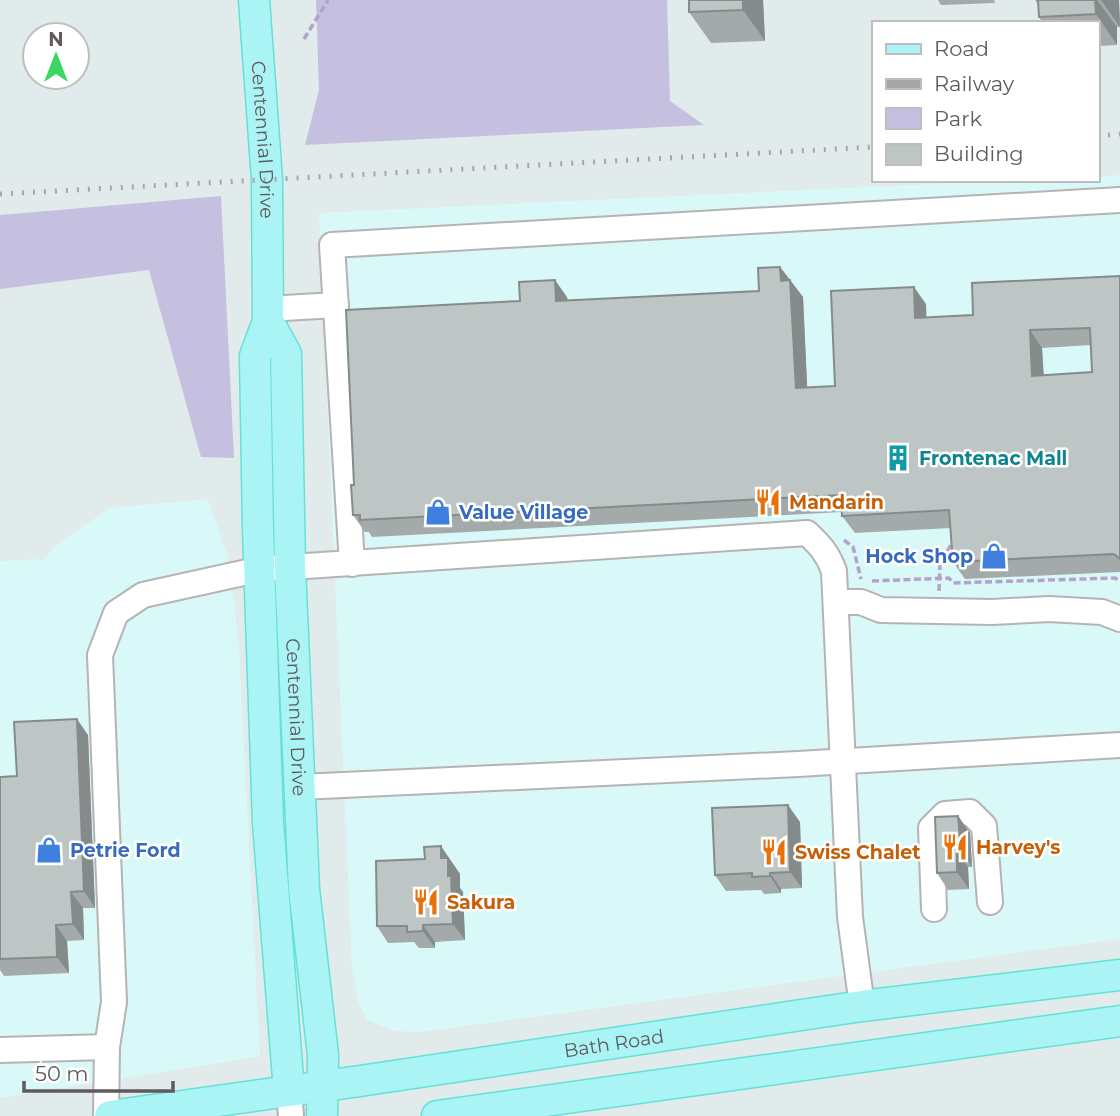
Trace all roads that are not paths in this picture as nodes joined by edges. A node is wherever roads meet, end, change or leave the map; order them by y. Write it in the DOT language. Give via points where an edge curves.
graph roads {
  1 [pos="254,1"];
  2 [pos="1120,200"];
  3 [pos="336,306"];
  4 [pos="268,315"];
  5 [pos="352,564"];
  6 [pos="276,568"];
  7 [pos="836,602"];
  8 [pos="1120,620"];
  9 [pos="1120,746"];
  10 [pos="844,761"];
  11 [pos="300,787"];
  12 [pos="990,902"];
  13 [pos="934,909"];
  14 [pos="1120,975"];
  15 [pos="862,1006"];
  16 [pos="1120,1021"];
  17 [pos="107,1047"];
  18 [pos="0,1050"];
  19 [pos="324,1086"];
  20 [pos="290,1104"];
  21 [pos="108,1116"];
  22 [pos="322,1116"];
  23 [pos="437,1116"];
  1 -- 4 [label="main road, Centennial Drive" via="267,180"];
  2 -- 3 [label="lane" via="332,245"];
  3 -- 4 [label="lane"];
  3 -- 5 [label="lane"];
  4 -- 6 [label="main road, Centennial Drive" via="255,356 258,530"];
  5 -- 6 [label="lane"];
  5 -- 7 [label="lane" via="807,533 829,557"];
  6 -- 11 [label="main road, Centennial Drive"];
  6 -- 17 [label="lane" via="144,595 116,613 100,655 114,1002"];
  6 -- 20 [label="main road, Centennial Drive" via="268,823"];
  7 -- 8 [label="lane" via="861,602 881,610 1102,612"];
  7 -- 10 [label="lane"];
  9 -- 10 [label="lane"];
  10 -- 11 [label="lane"];
  10 -- 15 [label="lane" via="850,917"];
  11 -- 19 [label="main road, Centennial Drive" via="304,889"];
  12 -- 13 [label="lane" via="984,826 970,813 945,814 931,828"];
  14 -- 15 [label="main road, Bath Road"];
  15 -- 19 [label="main road, Bath Road"];
  16 -- 23 [label="main road"];
  17 -- 18 [label="lane"];
  17 -- 21 [label="lane"];
  19 -- 20 [label="main road, Bath Road"];
  19 -- 22 [label="main road, Centennial Drive"];
  20 -- 21 [label="main road, Bath Road"];
}
